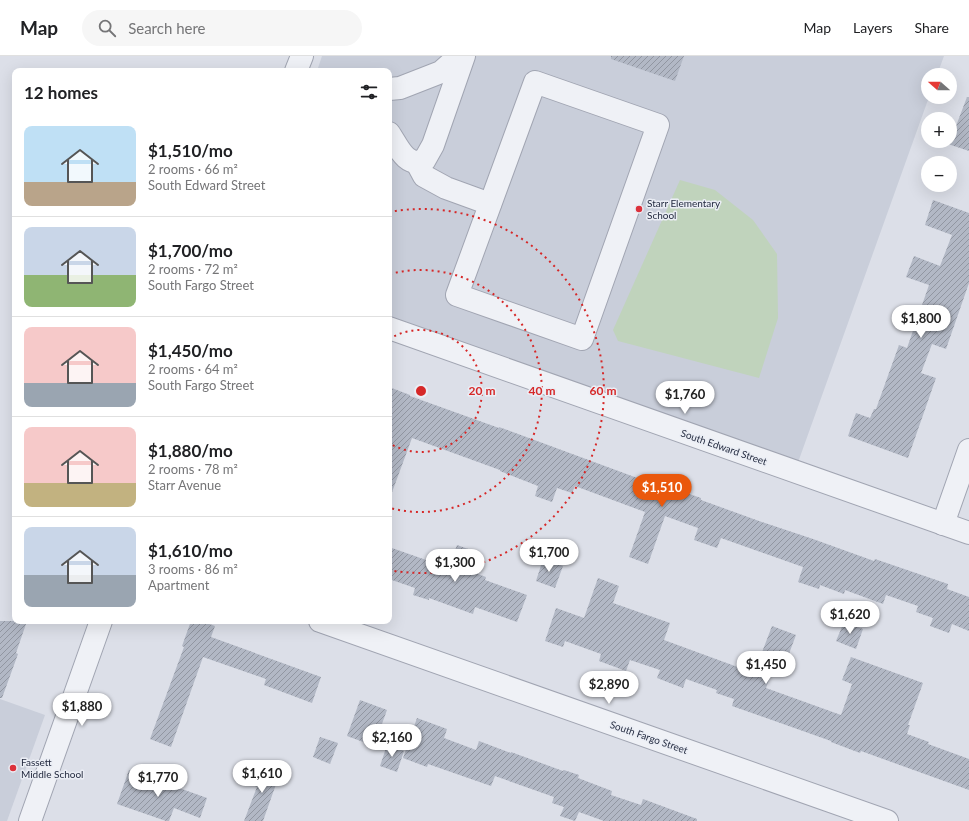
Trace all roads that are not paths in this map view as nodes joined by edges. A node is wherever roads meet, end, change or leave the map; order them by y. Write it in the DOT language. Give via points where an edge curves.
graph roads {
  1 [pos="460,56"];
  2 [pos="464,56"];
  3 [pos="392,89"];
  4 [pos="392,137"];
  5 [pos="416,163"];
  6 [pos="490,204"];
  7 [pos="392,329"];
  8 [pos="969,450"];
  9 [pos="943,524"];
  10 [pos="969,533"];
  11 [pos="100,624"];
  12 [pos="329,624"];
  13 [pos="30,821"];
  14 [pos="887,821"];
  1 -- 3 [label="street" via="440,72"];
  2 -- 5 [label="street" via="433,145 424,161"];
  4 -- 5 [label="street" via="407,159"];
  5 -- 6 [label="street" via="424,176 446,188"];
  6 -- 6 [label="street" via="457,295 582,339 658,125 535,82"];
  7 -- 9 [label="street, South Edward Street"];
  8 -- 9 [label="street"];
  9 -- 10 [label="street, South Edward Street"];
  11 -- 13 [label="street"];
  12 -- 14 [label="street, South Fargo Street"];
}
